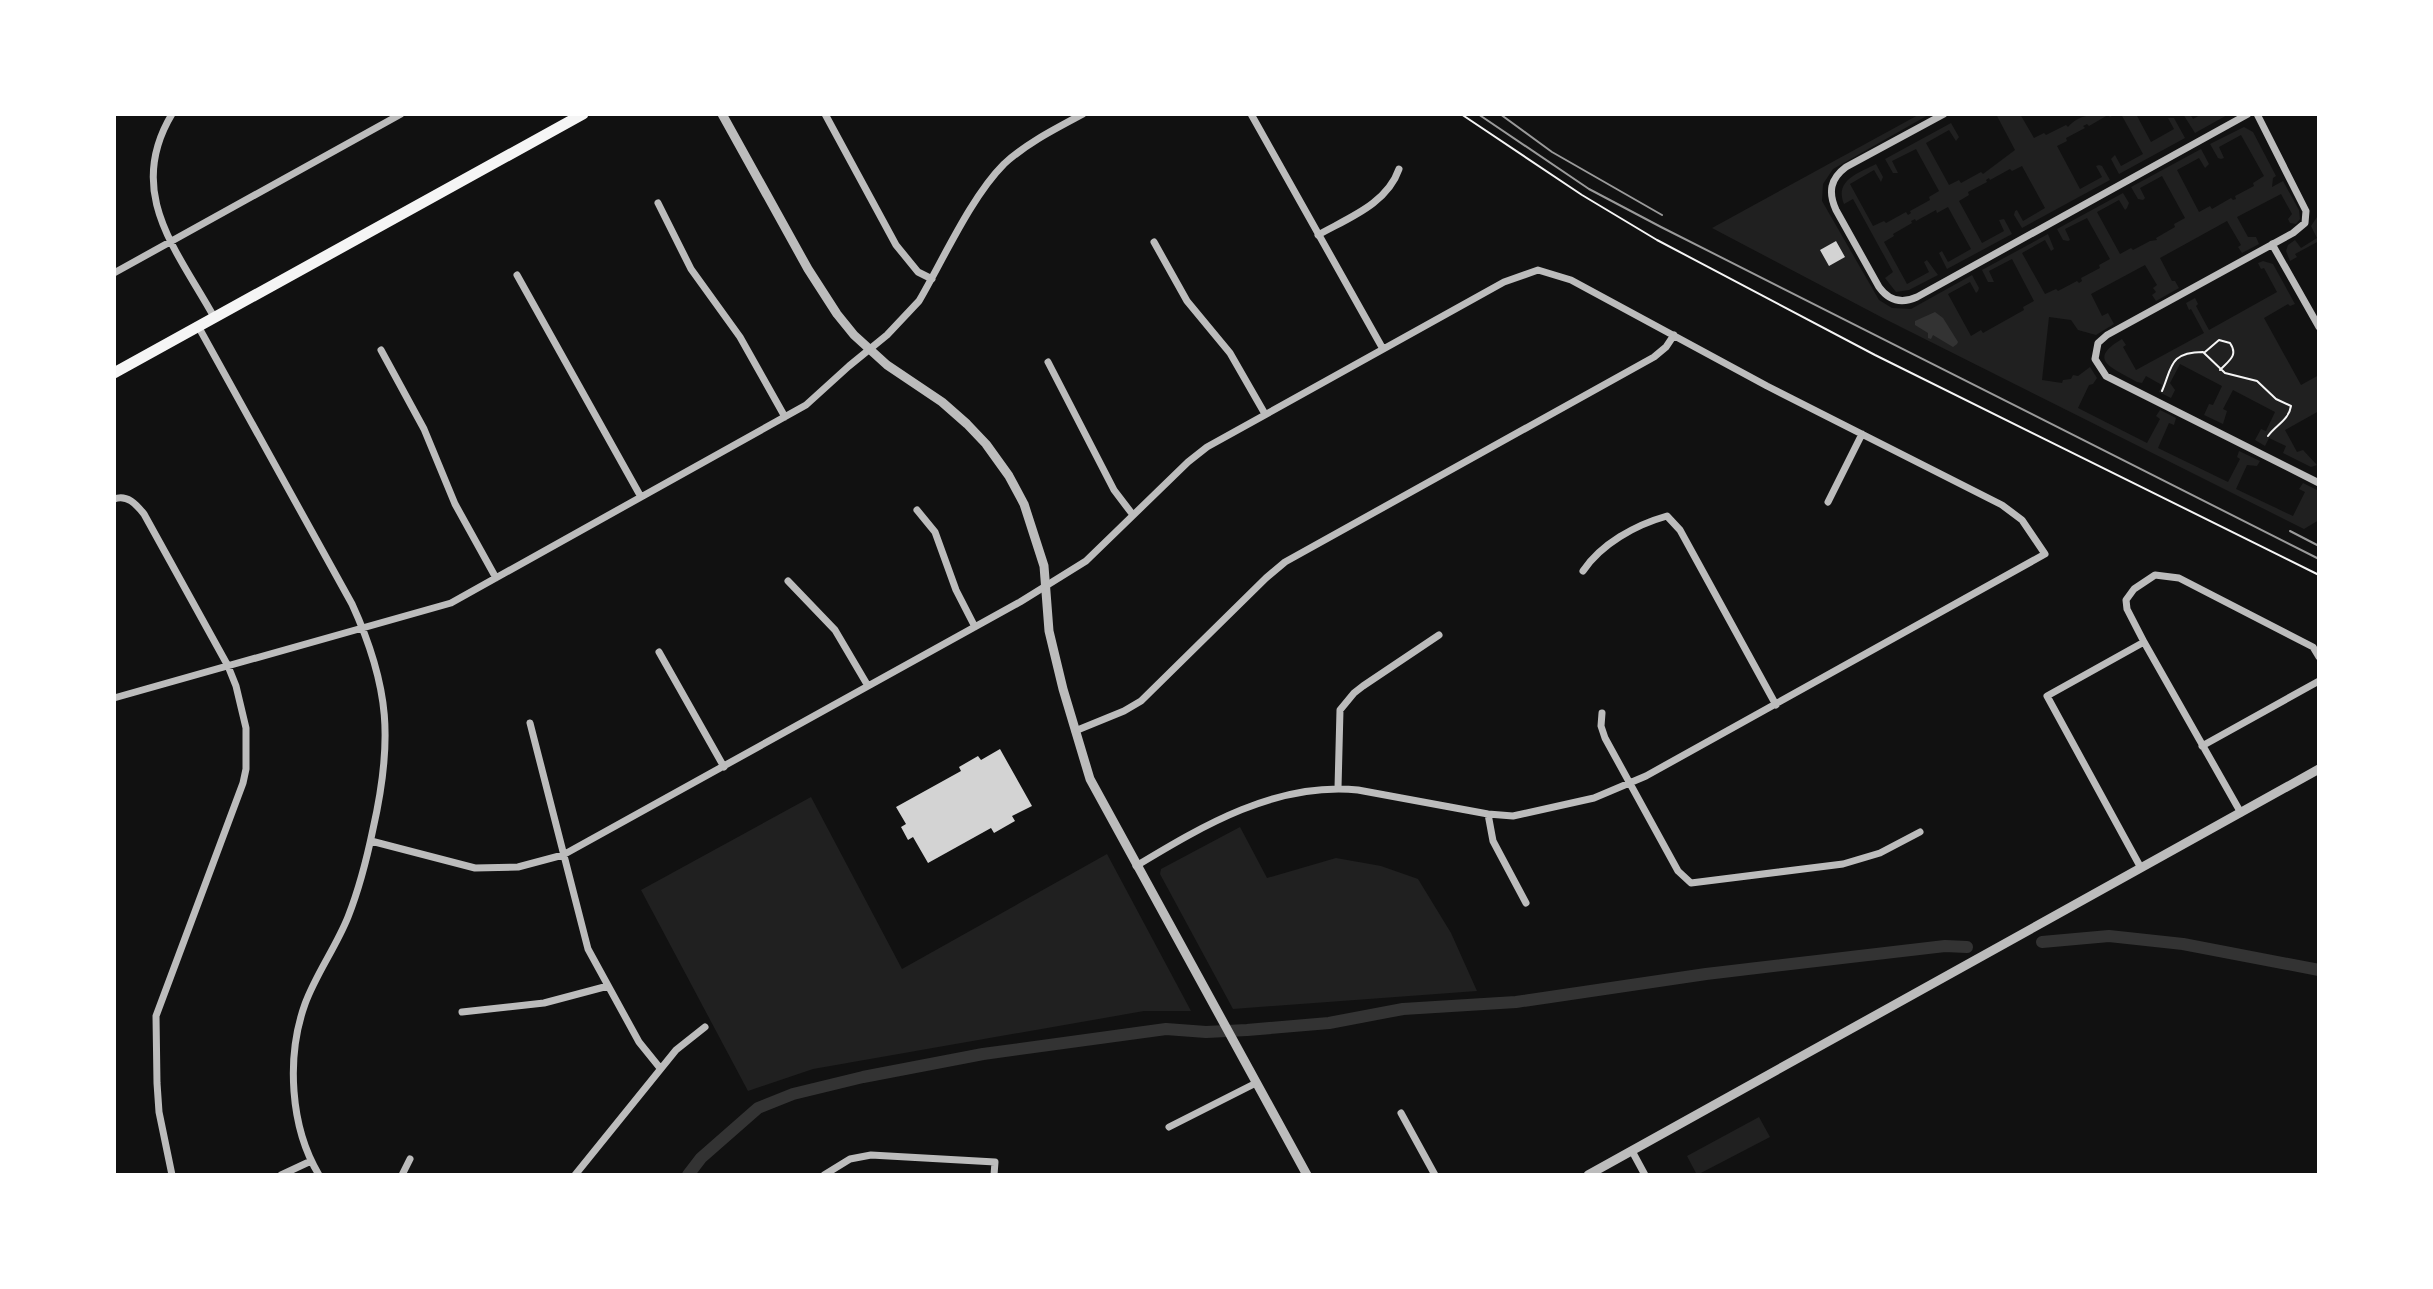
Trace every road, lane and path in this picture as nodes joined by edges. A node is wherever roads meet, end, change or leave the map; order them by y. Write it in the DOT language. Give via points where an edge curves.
graph roads {
  1 [pos="172,114"];
  2 [pos="401,114"];
  3 [pos="583,114"];
  4 [pos="722,114"];
  5 [pos="825,114"];
  6 [pos="1083,114"];
  7 [pos="1251,114"];
  8 [pos="1461,114"];
  9 [pos="1944,114"];
  10 [pos="2248,114"];
  11 [pos="2257,114"];
  12 [pos="1399,169"];
  13 [pos="658,203"];
  14 [pos="1318,235"];
  15 [pos="171,241"];
  16 [pos="1154,242"];
  17 [pos="2272,244"];
  18 [pos="114,273"];
  19 [pos="517,275"];
  20 [pos="932,279"];
  21 [pos="214,317"];
  22 [pos="198,326"];
  23 [pos="2319,327"];
  24 [pos="1674,335"];
  25 [pos="868,349"];
  26 [pos="1383,349"];
  27 [pos="381,350"];
  28 [pos="2204,353"];
  29 [pos="1048,362"];
  30 [pos="2220,370"];
  31 [pos="114,373"];
  32 [pos="2159,396"];
  33 [pos="1265,414"];
  34 [pos="785,417"];
  35 [pos="1862,434"];
  36 [pos="2268,436"];
  37 [pos="2319,482"];
  38 [pos="641,497"];
  39 [pos="114,499"];
  40 [pos="1828,502"];
  41 [pos="917,510"];
  42 [pos="1133,515"];
  43 [pos="1583,571"];
  44 [pos="2319,575"];
  45 [pos="496,578"];
  46 [pos="788,581"];
  47 [pos="1046,587"];
  48 [pos="975,627"];
  49 [pos="363,628"];
  50 [pos="1439,635"];
  51 [pos="2144,642"];
  52 [pos="659,652"];
  53 [pos="2319,657"];
  54 [pos="228,666"];
  55 [pos="2319,681"];
  56 [pos="868,686"];
  57 [pos="114,698"];
  58 [pos="1776,705"];
  59 [pos="1602,713"];
  60 [pos="530,723"];
  61 [pos="1075,731"];
  62 [pos="2202,746"];
  63 [pos="724,767"];
  64 [pos="2319,769"];
  65 [pos="1630,784"];
  66 [pos="1338,788"];
  67 [pos="2241,813"];
  68 [pos="1488,814"];
  69 [pos="1920,832"];
  70 [pos="371,841"];
  71 [pos="563,855"];
  72 [pos="1136,866"];
  73 [pos="2141,868"];
  74 [pos="1526,903"];
  75 [pos="608,986"];
  76 [pos="462,1012"];
  77 [pos="705,1027"];
  78 [pos="660,1068"];
  79 [pos="1256,1083"];
  80 [pos="1401,1113"];
  81 [pos="1169,1127"];
  82 [pos="1632,1151"];
  83 [pos="410,1159"];
  84 [pos="311,1161"];
  85 [pos="172,1175"];
  86 [pos="281,1175"];
  87 [pos="319,1175"];
  88 [pos="402,1175"];
  89 [pos="575,1175"];
  90 [pos="824,1175"];
  91 [pos="994,1175"];
  92 [pos="1307,1175"];
  93 [pos="1435,1175"];
  94 [pos="1588,1175"];
  95 [pos="1645,1175"];
  1 -- 15 [label="street" via="158,142 152,172 155,203"];
  2 -- 15 [label="street"];
  3 -- 21 [label="main road"];
  4 -- 25 [label="street" via="821,291"];
  5 -- 20 [label="street" via="896,245 918,272"];
  6 -- 20 [label="street" via="1028,145 993,177"];
  7 -- 14 [label="street"];
  8 -- 44 [label="path" via="1657,240 1875,355"];
  9 -- 10 [label="street" via="1846,167 1831,184 1834,205 1890,298 1906,301"];
  11 -- 17 [label="street" via="2307,219"];
  12 -- 14 [label="street" via="1387,193"];
  13 -- 34 [label="street" via="691,269 749,350"];
  14 -- 26 [label="street"];
  15 -- 18 [label="street"];
  15 -- 21 [label="street"];
  16 -- 33 [label="street" via="1187,301 1230,353"];
  17 -- 23 [label="street"];
  17 -- 37 [label="street" via="2107,335 2098,343 2097,366 2106,376"];
  19 -- 38 [label="street"];
  20 -- 25 [label="street" via="910,313"];
  21 -- 22 [label="main road"];
  22 -- 31 [label="main road"];
  22 -- 49 [label="street"];
  24 -- 26 [label="street" via="1571,280 1538,270 1504,282"];
  24 -- 35 [label="street"];
  24 -- 61 [label="street" via="1654,357 1285,562 1141,701"];
  25 -- 34 [label="street" via="806,405"];
  25 -- 47 [label="street" via="942,402 986,444 1024,504"];
  26 -- 33 [label="street"];
  27 -- 45 [label="street"];
  28 -- 30 [label="path"];
  28 -- 30 [label="path" via="2219,340 2230,343 2232,360"];
  28 -- 32 [label="path" via="2192,352 2171,365"];
  29 -- 42 [label="street" via="1114,490"];
  30 -- 36 [label="path" via="2257,381 2291,406"];
  33 -- 42 [label="street" via="1197,454"];
  34 -- 38 [label="street"];
  35 -- 40 [label="street"];
  35 -- 58 [label="street" via="2002,505 2022,520 2045,554"];
  38 -- 45 [label="street"];
  39 -- 54 [label="street" via="132,501 144,514"];
  41 -- 48 [label="street" via="935,532"];
  42 -- 47 [label="street" via="1086,561"];
  43 -- 58 [label="street" via="1604,547 1667,516 1680,530"];
  45 -- 49 [label="street" via="442,606"];
  46 -- 56 [label="street" via="835,630"];
  47 -- 48 [label="street"];
  47 -- 61 [label="street" via="1049,631"];
  48 -- 56 [label="street"];
  49 -- 54 [label="street"];
  49 -- 70 [label="street" via="381,687 386,736"];
  50 -- 66 [label="street" via="1363,686 1340,710"];
  51 -- 53 [label="street" via="2126,600 2155,575 2179,578 2313,647"];
  51 -- 62 [label="street"];
  51 -- 73 [label="street" via="2047,696"];
  52 -- 63 [label="street"];
  54 -- 57 [label="street"];
  54 -- 85 [label="street" via="246,728 246,769 156,1016 159,1112"];
  55 -- 62 [label="street"];
  56 -- 63 [label="street"];
  58 -- 65 [label="street"];
  59 -- 65 [label="street" via="1605,738"];
  60 -- 71 [label="street"];
  61 -- 72 [label="street" via="1090,779"];
  62 -- 67 [label="street"];
  63 -- 71 [label="street"];
  64 -- 67 [label="street"];
  65 -- 68 [label="street" via="1554,808 1513,816"];
  65 -- 69 [label="street" via="1680,874 1691,883 1843,864 1880,853"];
  66 -- 68 [label="street"];
  66 -- 72 [label="street" via="1260,801"];
  67 -- 73 [label="street"];
  68 -- 74 [label="street" via="1493,841"];
  70 -- 71 [label="street" via="475,868 518,867"];
  70 -- 84 [label="street" via="347,918 308,996 296,1036 294,1091"];
  71 -- 75 [label="street" via="588,949"];
  72 -- 79 [label="street"];
  73 -- 82 [label="street"];
  75 -- 76 [label="street" via="544,1003"];
  75 -- 78 [label="street"];
  77 -- 78 [label="street"];
  78 -- 89 [label="street"];
  79 -- 81 [label="street"];
  79 -- 92 [label="street"];
  80 -- 93 [label="street"];
  82 -- 94 [label="street"];
  82 -- 95 [label="street"];
  83 -- 88 [label="street"];
  84 -- 86 [label="street"];
  84 -- 87 [label="street"];
  90 -- 91 [label="street" via="850,1159 871,1155 995,1162"];
}
